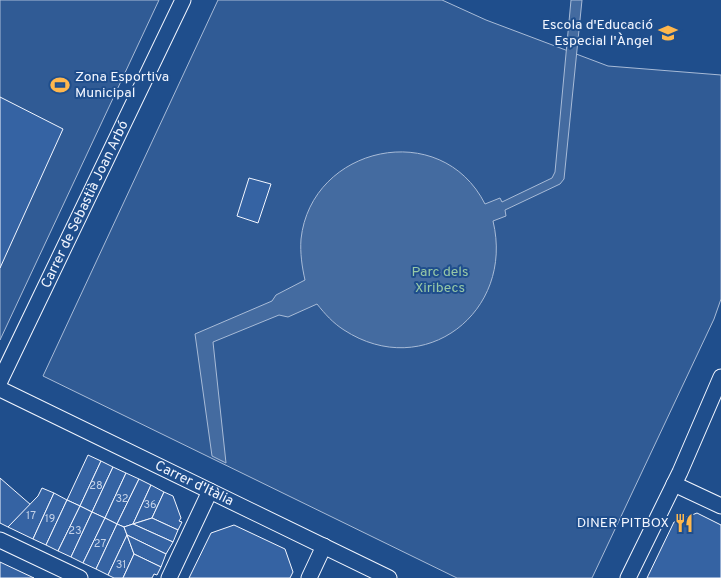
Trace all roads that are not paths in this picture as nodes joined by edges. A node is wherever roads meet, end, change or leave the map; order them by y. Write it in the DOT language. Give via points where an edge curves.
graph roads {
  1 [pos="183,0"];
  2 [pos="721,377"];
  3 [pos="0,381"];
  4 [pos="0,389"];
  5 [pos="674,484"];
  6 [pos="210,491"];
  7 [pos="721,506"];
  8 [pos="0,540"];
  9 [pos="324,546"];
  10 [pos="80,578"];
  11 [pos="170,578"];
  12 [pos="309,578"];
  13 [pos="389,578"];
  14 [pos="628,578"];
  1 -- 3 [label="street, Carrer de Sebastià Joan Arbó"];
  2 -- 5 [label="street"];
  4 -- 6 [label="street, Carrer d'Itàlia"];
  5 -- 7 [label="street"];
  5 -- 14 [label="street"];
  6 -- 9 [label="street, Carrer d'Itàlia"];
  6 -- 11 [label="street"];
  8 -- 10 [label="street"];
  9 -- 12 [label="street"];
  9 -- 13 [label="street, Carrer d'Itàlia"];
}
